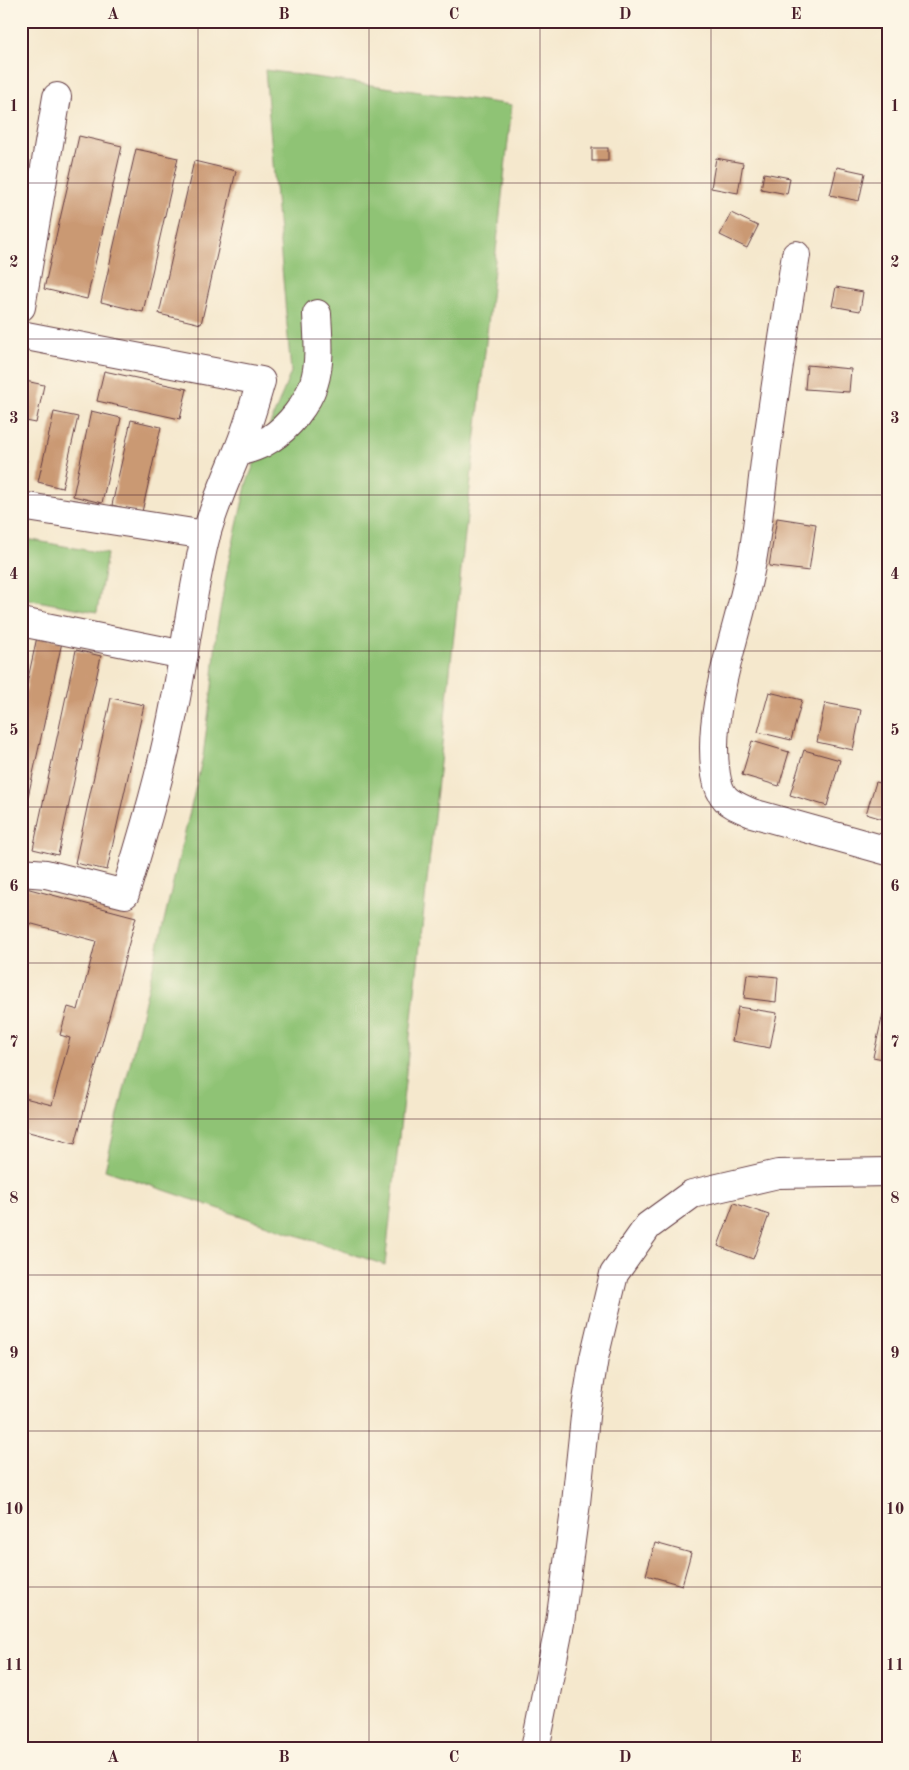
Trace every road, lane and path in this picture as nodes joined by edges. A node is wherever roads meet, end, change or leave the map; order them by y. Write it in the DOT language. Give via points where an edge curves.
graph roads {
  1 [pos="57,97"];
  2 [pos="796,255"];
  3 [pos="21,307"];
  4 [pos="317,314"];
  5 [pos="21,335"];
  6 [pos="238,452"];
  7 [pos="21,506"];
  8 [pos="206,534"];
  9 [pos="21,622"];
  10 [pos="184,655"];
  11 [pos="888,851"];
  12 [pos="21,872"];
  13 [pos="888,1172"];
  14 [pos="535,1749"];
  1 -- 3 [label="street"];
  2 -- 11 [label="street" via="753,556 718,702 714,744 716,775 720,793 730,804"];
  4 -- 6 [label="street" via="317,368 307,398 284,428 269,440"];
  5 -- 6 [label="street" via="261,381"];
  6 -- 8 [label="street" via="215,504"];
  7 -- 8 [label="street"];
  8 -- 10 [label="street"];
  9 -- 10 [label="street"];
  10 -- 12 [label="street" via="158,779 125,894 46,874"];
  13 -- 14 [label="street" via="778,1174 692,1194 648,1226 614,1274 594,1358 560,1623"];
}
